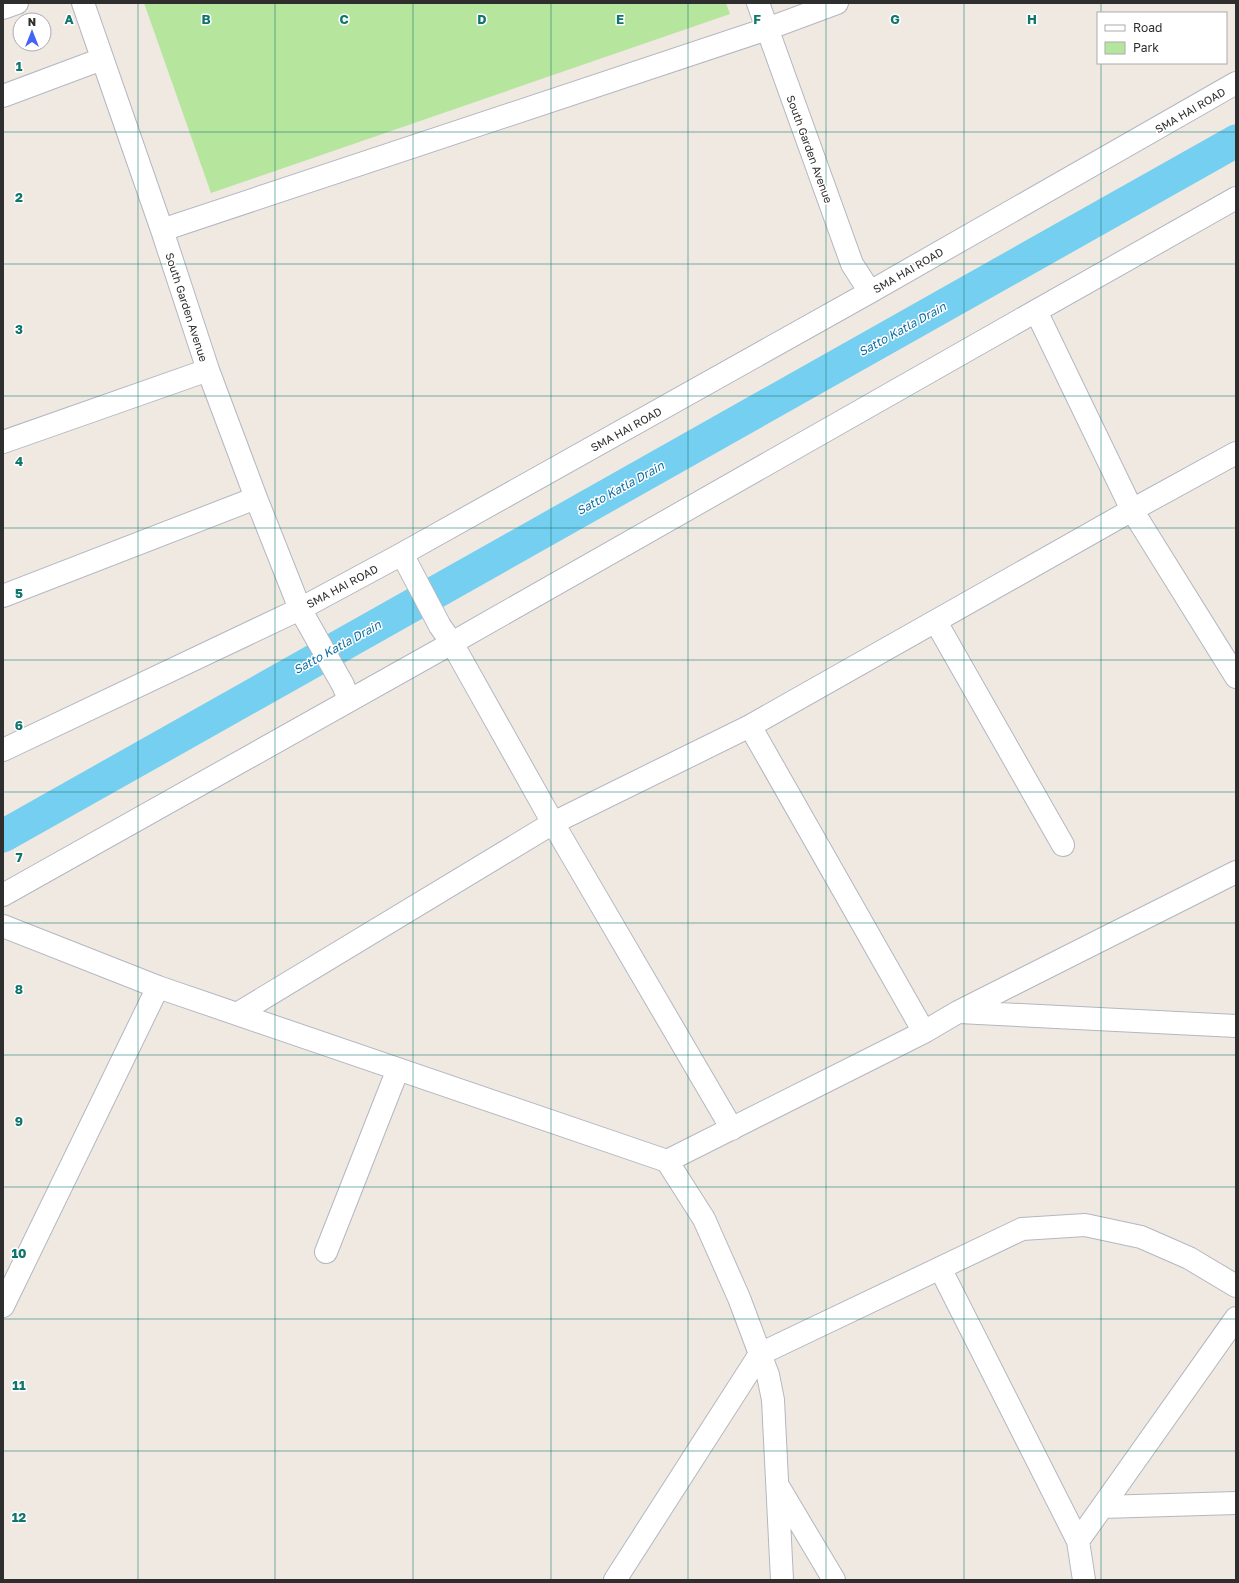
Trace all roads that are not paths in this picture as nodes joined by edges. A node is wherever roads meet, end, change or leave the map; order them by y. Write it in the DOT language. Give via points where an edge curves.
graph roads {
  1 [pos="17,3"];
  2 [pos="83,3"];
  3 [pos="758,3"];
  4 [pos="837,3"];
  5 [pos="3,8"];
  6 [pos="766,29"];
  7 [pos="102,59"];
  8 [pos="1236,83"];
  9 [pos="3,96"];
  10 [pos="1236,198"];
  11 [pos="162,230"];
  12 [pos="870,292"];
  13 [pos="1036,311"];
  14 [pos="208,370"];
  15 [pos="3,442"];
  16 [pos="1236,453"];
  17 [pos="256,498"];
  18 [pos="1132,510"];
  19 [pos="407,563"];
  20 [pos="3,596"];
  21 [pos="300,609"];
  22 [pos="936,622"];
  23 [pos="446,635"];
  24 [pos="1236,677"];
  25 [pos="346,693"];
  26 [pos="750,726"];
  27 [pos="3,750"];
  28 [pos="553,823"];
  29 [pos="1063,844"];
  30 [pos="1236,872"];
  31 [pos="3,895"];
  32 [pos="3,926"];
  33 [pos="158,987"];
  34 [pos="958,1012"];
  35 [pos="237,1014"];
  36 [pos="1236,1026"];
  37 [pos="924,1032"];
  38 [pos="398,1069"];
  39 [pos="732,1129"];
  40 [pos="667,1161"];
  41 [pos="326,1252"];
  42 [pos="940,1268"];
  43 [pos="1236,1286"];
  44 [pos="3,1306"];
  45 [pos="1236,1318"];
  46 [pos="760,1354"];
  47 [pos="777,1484"];
  48 [pos="1236,1503"];
  49 [pos="1102,1507"];
  50 [pos="1078,1541"];
  51 [pos="615,1580"];
  52 [pos="782,1580"];
  53 [pos="834,1580"];
  54 [pos="1084,1580"];
  1 -- 5 [label="street"];
  2 -- 7 [label="street, South Garden Avenue"];
  3 -- 6 [label="street, South Garden Avenue"];
  4 -- 6 [label="street"];
  6 -- 11 [label="street"];
  6 -- 12 [label="street, South Garden Avenue" via="852,264"];
  7 -- 9 [label="street"];
  7 -- 11 [label="street, South Garden Avenue"];
  8 -- 12 [label="street, SMA HAI ROAD"];
  10 -- 13 [label="street"];
  11 -- 14 [label="street, South Garden Avenue"];
  12 -- 19 [label="street, SMA HAI ROAD"];
  13 -- 18 [label="street"];
  13 -- 23 [label="street"];
  14 -- 15 [label="street"];
  14 -- 17 [label="street, South Garden Avenue"];
  16 -- 18 [label="street"];
  17 -- 20 [label="street"];
  17 -- 21 [label="street, South Garden Avenue"];
  18 -- 22 [label="street"];
  18 -- 24 [label="street"];
  19 -- 21 [label="street, SMA HAI ROAD"];
  19 -- 23 [label="street"];
  21 -- 25 [label="street, South Garden Avenue"];
  21 -- 27 [label="street, SMA HAI ROAD"];
  22 -- 26 [label="street"];
  22 -- 29 [label="street"];
  23 -- 25 [label="street"];
  23 -- 28 [label="street"];
  25 -- 31 [label="street"];
  26 -- 28 [label="street"];
  26 -- 37 [label="street"];
  28 -- 35 [label="street"];
  28 -- 39 [label="street"];
  30 -- 34 [label="street"];
  32 -- 33 [label="street"];
  33 -- 35 [label="street"];
  33 -- 44 [label="street"];
  34 -- 36 [label="street"];
  34 -- 37 [label="street"];
  35 -- 38 [label="street"];
  37 -- 39 [label="street"];
  38 -- 40 [label="street"];
  38 -- 41 [label="street"];
  39 -- 40 [label="street"];
  40 -- 46 [label="street" via="704,1219"];
  42 -- 43 [label="street" via="1022,1229 1085,1225 1148,1240 1189,1258"];
  42 -- 46 [label="street"];
  42 -- 50 [label="street"];
  45 -- 49 [label="street"];
  46 -- 47 [label="street" via="773,1400"];
  46 -- 51 [label="street"];
  47 -- 52 [label="street"];
  47 -- 53 [label="street"];
  48 -- 49 [label="street"];
  49 -- 50 [label="street"];
  50 -- 54 [label="street"];
}
